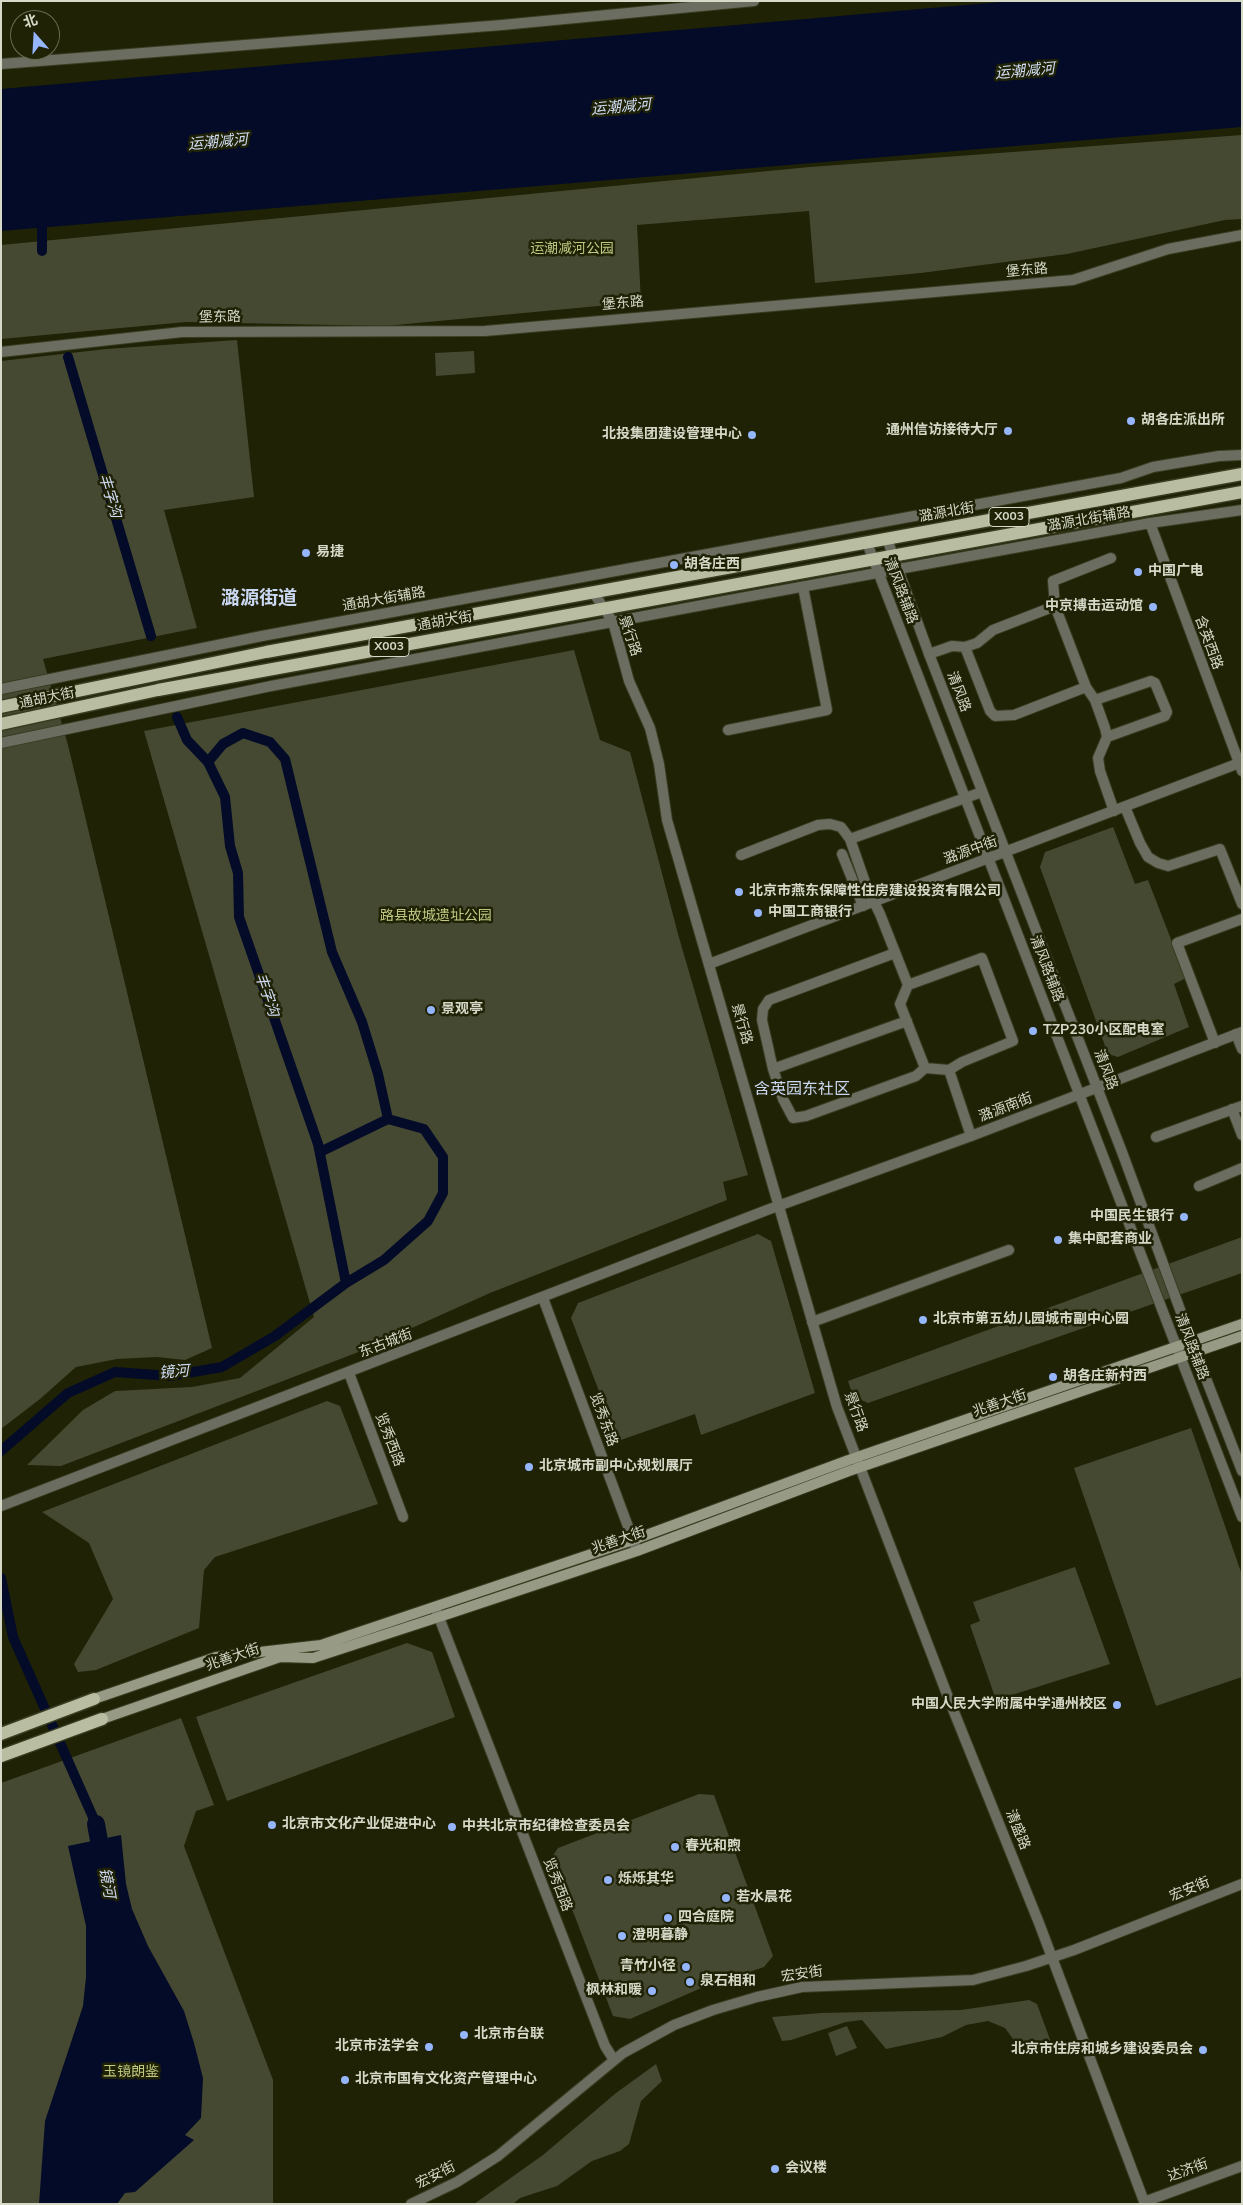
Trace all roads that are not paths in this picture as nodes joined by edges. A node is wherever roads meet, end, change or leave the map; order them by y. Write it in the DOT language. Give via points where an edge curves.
graph roads {
  1 [pos="754,1"];
  2 [pos="1,64"];
  3 [pos="1242,235"];
  4 [pos="1,352"];
  5 [pos="1242,455"];
  6 [pos="1242,474"];
  7 [pos="1242,492"];
  8 [pos="1242,510"];
  9 [pos="1150,523"];
  10 [pos="887,539"];
  11 [pos="867,543"];
  12 [pos="892,555"];
  13 [pos="1111,558"];
  14 [pos="873,559"];
  15 [pos="776,560"];
  16 [pos="897,569"];
  17 [pos="879,573"];
  18 [pos="803,586"];
  19 [pos="593,592"];
  20 [pos="1055,606"];
  21 [pos="603,608"];
  22 [pos="613,622"];
  23 [pos="965,647"];
  24 [pos="929,654"];
  25 [pos="1086,687"];
  26 [pos="1,689"];
  27 [pos="1095,700"];
  28 [pos="1,707"];
  29 [pos="1,724"];
  30 [pos="728,730"];
  31 [pos="1107,737"];
  32 [pos="1,743"];
  33 [pos="1241,765"];
  34 [pos="982,792"];
  35 [pos="966,797"];
  36 [pos="1126,806"];
  37 [pos="1114,811"];
  38 [pos="850,839"];
  39 [pos="1005,853"];
  40 [pos="842,854"];
  41 [pos="741,855"];
  42 [pos="989,858"];
  43 [pos="874,902"];
  44 [pos="1242,904"];
  45 [pos="864,906"];
  46 [pos="1242,919"];
  47 [pos="895,953"];
  48 [pos="709,964"];
  49 [pos="908,985"];
  50 [pos="906,1021"];
  51 [pos="1239,1033"];
  52 [pos="1215,1042"];
  53 [pos="1242,1049"];
  54 [pos="925,1068"];
  55 [pos="774,1069"];
  56 [pos="949,1070"];
  57 [pos="1097,1088"];
  58 [pos="1080,1095"];
  59 [pos="1237,1107"];
  60 [pos="1242,1135"];
  61 [pos="971,1136"];
  62 [pos="1156,1137"];
  63 [pos="1242,1168"];
  64 [pos="1198,1186"];
  65 [pos="780,1206"];
  66 [pos="1009,1250"];
  67 [pos="544,1298"];
  68 [pos="812,1322"];
  69 [pos="1242,1324"];
  70 [pos="1242,1336"];
  71 [pos="1192,1342"];
  72 [pos="1176,1348"];
  73 [pos="1196,1353"];
  74 [pos="1180,1358"];
  75 [pos="349,1373"];
  76 [pos="857,1457"];
  77 [pos="861,1467"];
  78 [pos="1242,1471"];
  79 [pos="1,1506"];
  80 [pos="403,1517"];
  81 [pos="1242,1517"];
  82 [pos="633,1540"];
  83 [pos="637,1551"];
  84 [pos="437,1612"];
  85 [pos="94,1699"];
  86 [pos="102,1719"];
  87 [pos="7,1732"];
  88 [pos="1,1756"];
  89 [pos="1242,1884"];
  90 [pos="1050,1957"];
  91 [pos="614,2060"];
  92 [pos="1242,2166"];
  93 [pos="1144,2203"];
  94 [pos="411,2204"];
  1 -- 2 [label="street" via="492,26"];
  3 -- 4 [label="street, 堡东路" via="1168,249 1073,280 485,331 182,332"];
  5 -- 26 [label="street, 通胡大街辅路" via="1153,467 1121,478 262,636"];
  6 -- 10 [label="main road, 潞源北街 / X003"];
  7 -- 12 [label="main road, X003"];
  8 -- 9 [label="street, 潞源北街辅路"];
  9 -- 16 [label="street, 潞源北街辅路"];
  9 -- 33 [label="street, 含英西路"];
  10 -- 11 [label="main road, 潞源北街 / X003"];
  10 -- 12 [label="street, 清风路"];
  11 -- 14 [label="street, 清风路辅路"];
  11 -- 15 [label="main road, 潞源北街 / X003"];
  12 -- 14 [label="main road, X003"];
  12 -- 16 [label="street, 清风路"];
  13 -- 20 [label="street" via="1053,581"];
  14 -- 17 [label="street, 清风路辅路"];
  14 -- 21 [label="main road, 通胡大街 / X003"];
  15 -- 19 [label="main road, 通胡大街 / X003"];
  16 -- 17 [label="street, 潞源北街辅路"];
  16 -- 24 [label="street, 清风路"];
  17 -- 18 [label="street, 潞源北街辅路"];
  17 -- 35 [label="street, 清风路辅路"];
  18 -- 22 [label="street, 潞源北街辅路"];
  18 -- 30 [label="street" via="827,710"];
  19 -- 21 [label="street, 景行路"];
  19 -- 28 [label="main road, 通胡大街 / X003" via="200,665"];
  20 -- 23 [label="street" via="993,630 977,643"];
  20 -- 25 [label="street"];
  21 -- 22 [label="street, 景行路"];
  21 -- 29 [label="main road, 通胡大街 / X003" via="158,690"];
  22 -- 32 [label="street" via="262,688"];
  22 -- 48 [label="street, 景行路" via="629,680 650,728 660,764 667,820"];
  23 -- 24 [label="street" via="952,646"];
  23 -- 25 [label="street" via="990,711 995,716 1014,715"];
  24 -- 34 [label="street, 清风路"];
  25 -- 27 [label="street"];
  27 -- 31 [label="street"];
  27 -- 31 [label="street" via="1151,681 1155,683 1167,712 1165,716"];
  31 -- 37 [label="street" via="1098,758"];
  33 -- 36 [label="street, 潞源中街"];
  34 -- 35 [label="street"];
  34 -- 39 [label="street, 清风路"];
  35 -- 38 [label="street"];
  35 -- 42 [label="street, 清风路辅路"];
  36 -- 37 [label="street, 潞源中街"];
  36 -- 44 [label="street" via="1140,843 1148,857 1158,863 1168,866 1220,849"];
  37 -- 39 [label="street, 潞源中街"];
  38 -- 41 [label="street" via="841,827 818,825"];
  38 -- 43 [label="street"];
  39 -- 42 [label="street, 潞源中街"];
  39 -- 57 [label="street, 清风路"];
  40 -- 45 [label="street"];
  42 -- 43 [label="street, 潞源中街"];
  42 -- 58 [label="street, 清风路辅路"];
  43 -- 45 [label="street, 潞源中街"];
  43 -- 47 [label="street"];
  45 -- 48 [label="street, 潞源中街"];
  46 -- 52 [label="street" via="1178,943"];
  47 -- 49 [label="street"];
  47 -- 55 [label="street" via="769,1000 763,1009 762,1020"];
  48 -- 65 [label="street, 景行路"];
  49 -- 50 [label="street" via="900,1004"];
  49 -- 56 [label="street" via="982,958 1013,1041"];
  50 -- 54 [label="street"];
  50 -- 55 [label="street"];
  51 -- 52 [label="street, 潞源南街"];
  51 -- 53 [label="street"];
  52 -- 57 [label="street, 潞源南街"];
  54 -- 55 [label="street" via="916,1076 793,1118"];
  54 -- 56 [label="street"];
  56 -- 61 [label="street"];
  57 -- 58 [label="street, 潞源南街"];
  57 -- 71 [label="street, 清风路"];
  58 -- 61 [label="street, 潞源南街"];
  58 -- 72 [label="street, 清风路辅路"];
  59 -- 60 [label="street"];
  59 -- 62 [label="street"];
  61 -- 65 [label="street, 潞源南街"];
  63 -- 64 [label="street"];
  65 -- 67 [label="street, 东古城街"];
  65 -- 68 [label="street, 景行路"];
  66 -- 68 [label="street"];
  67 -- 75 [label="street, 东古城街"];
  67 -- 82 [label="street, 览秀东路"];
  68 -- 76 [label="street, 景行路" via="837,1407"];
  69 -- 71 [label="main road, 兆善大街"];
  70 -- 73 [label="main road, 兆善大街"];
  71 -- 72 [label="main road, 兆善大街"];
  71 -- 73 [label="street, 清风路"];
  72 -- 74 [label="street, 清风路辅路"];
  72 -- 76 [label="main road, 兆善大街"];
  73 -- 74 [label="main road, 兆善大街"];
  73 -- 78 [label="street, 清风路"];
  74 -- 77 [label="main road, 兆善大街"];
  74 -- 81 [label="street, 清风路辅路"];
  75 -- 79 [label="street, 东古城街"];
  75 -- 80 [label="street, 览秀西路"];
  76 -- 77 [label="street, 景行路"];
  76 -- 82 [label="main road, 兆善大街"];
  77 -- 83 [label="main road, 兆善大街"];
  77 -- 90 [label="street, 清盛路"];
  82 -- 83 [label="street, 览秀东路"];
  82 -- 84 [label="main road, 兆善大街"];
  83 -- 84 [label="main road, 兆善大街"];
  84 -- 85 [label="main road, 兆善大街" via="321,1645 216,1657"];
  84 -- 86 [label="main road, 兆善大街" via="313,1658 280,1657"];
  84 -- 91 [label="street, 览秀西路" via="605,2046"];
  85 -- 87 [label="main road, 兆善大街"];
  86 -- 88 [label="main road, 兆善大街"];
  89 -- 90 [label="street, 宏安街"];
  90 -- 91 [label="street, 宏安街" via="973,1980 823,1985 757,1996 674,2026"];
  90 -- 93 [label="street, 清盛路"];
  91 -- 94 [label="street, 宏安街" via="498,2156 457,2182"];
  92 -- 93 [label="street, 达济街"];
}
